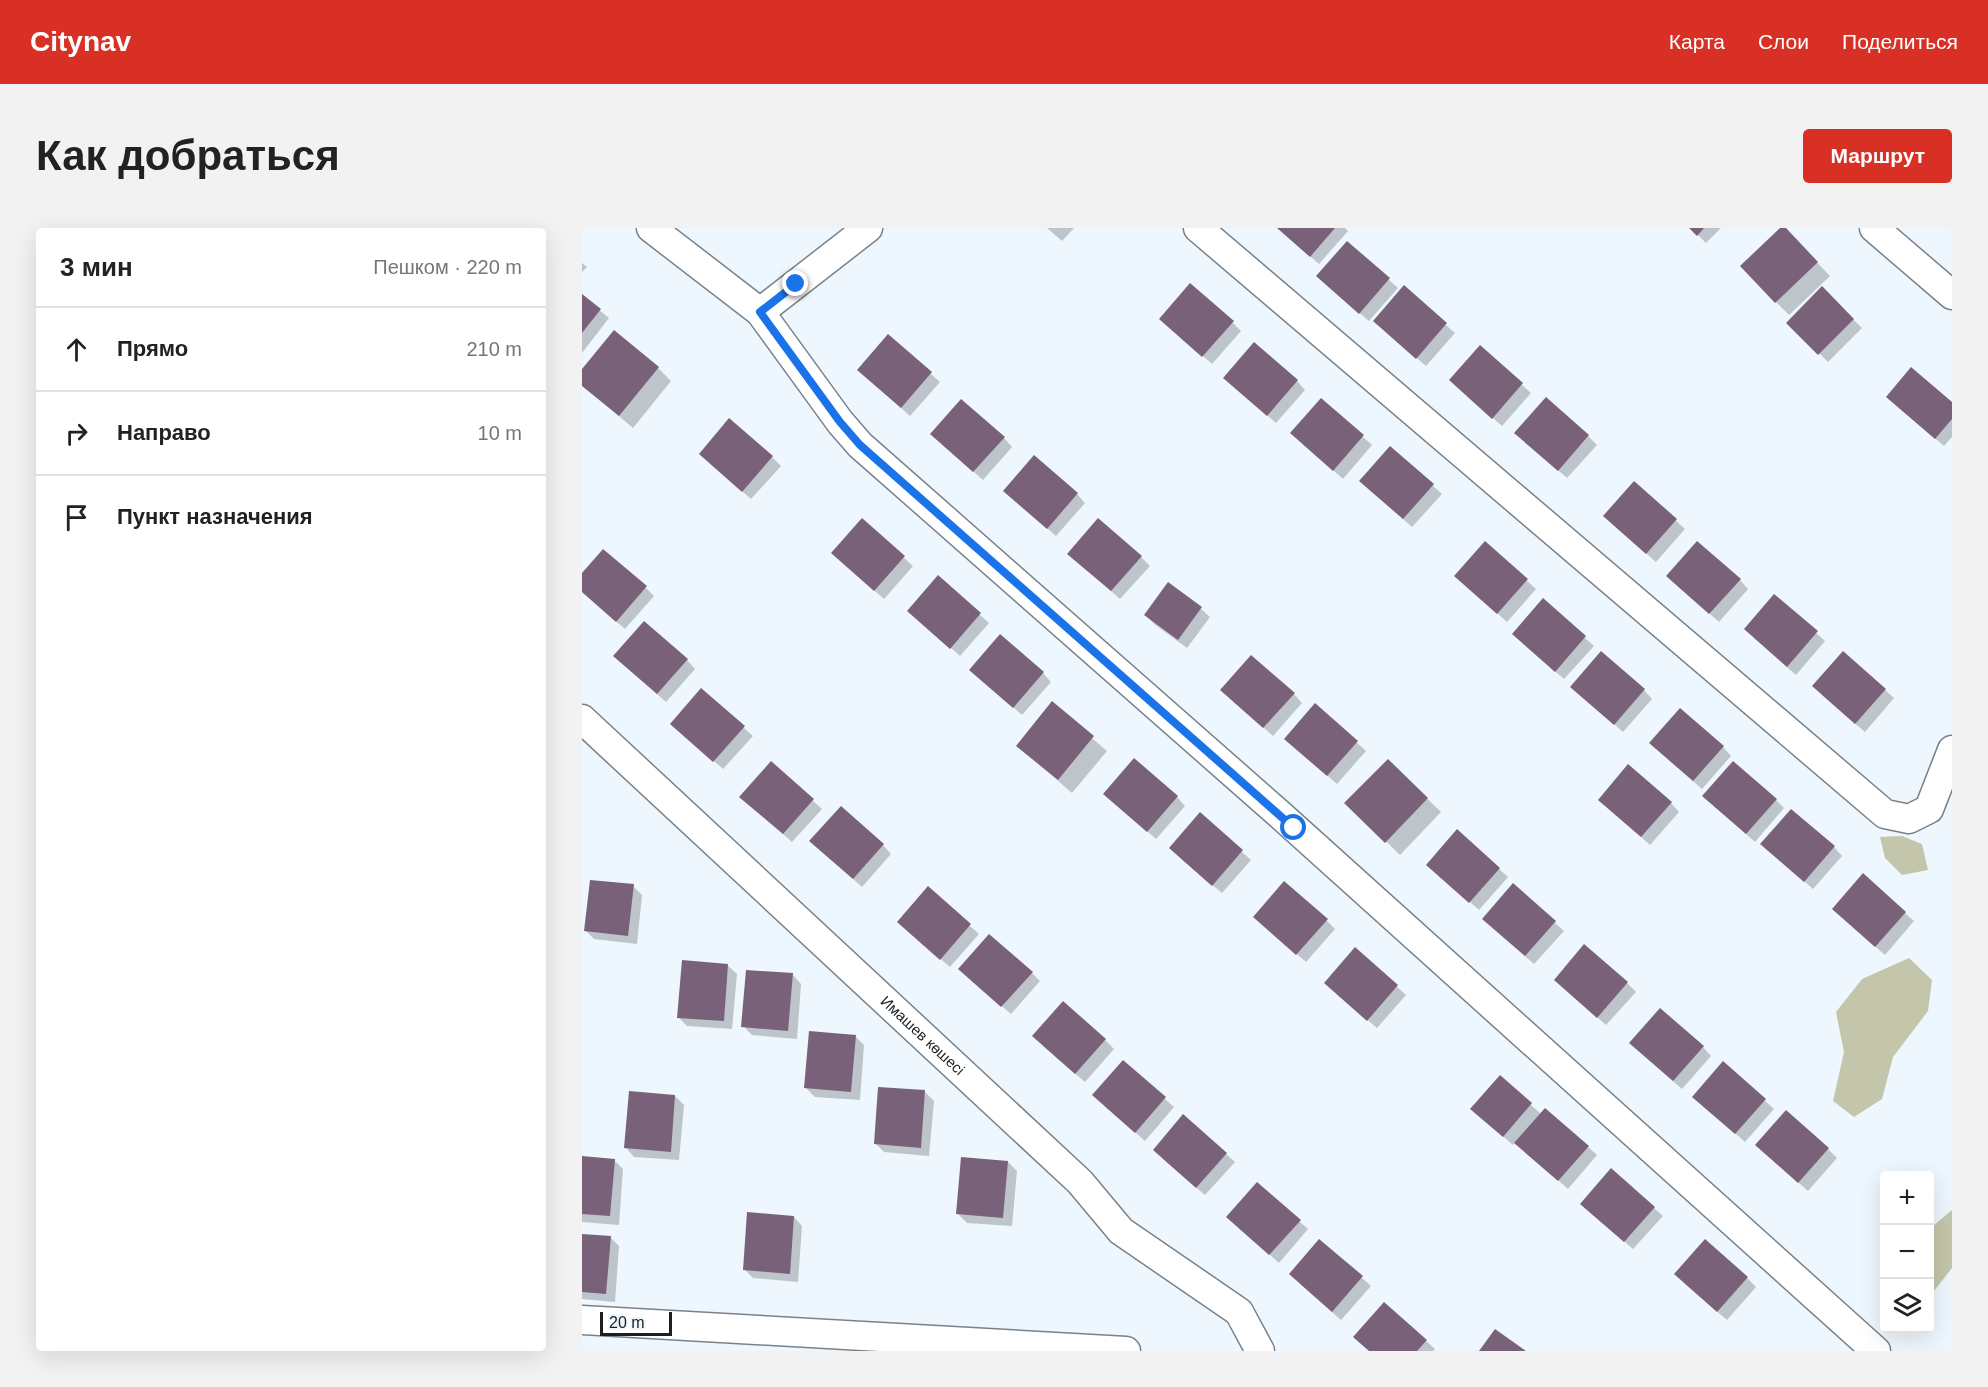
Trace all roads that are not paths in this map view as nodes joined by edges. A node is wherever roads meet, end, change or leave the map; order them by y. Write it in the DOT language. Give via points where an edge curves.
graph roads {
  1 [pos="651,228"];
  2 [pos="868,228"];
  3 [pos="1198,228"];
  4 [pos="1874,228"];
  5 [pos="1952,295"];
  6 [pos="760,312"];
  7 [pos="582,719"];
  8 [pos="1952,750"];
  9 [pos="582,1320"];
  10 [pos="1126,1351"];
  11 [pos="1260,1351"];
  12 [pos="1876,1351"];
  1 -- 6 [label="street"];
  2 -- 6 [label="street"];
  3 -- 8 [label="street" via="1885,814 1909,819 1929,809"];
  4 -- 5 [label="street"];
  6 -- 12 [label="street" via="860,445"];
  7 -- 11 [label="street, Имашев көшесі" via="1080,1182 1121,1231 1239,1312"];
  9 -- 10 [label="street"];
}
